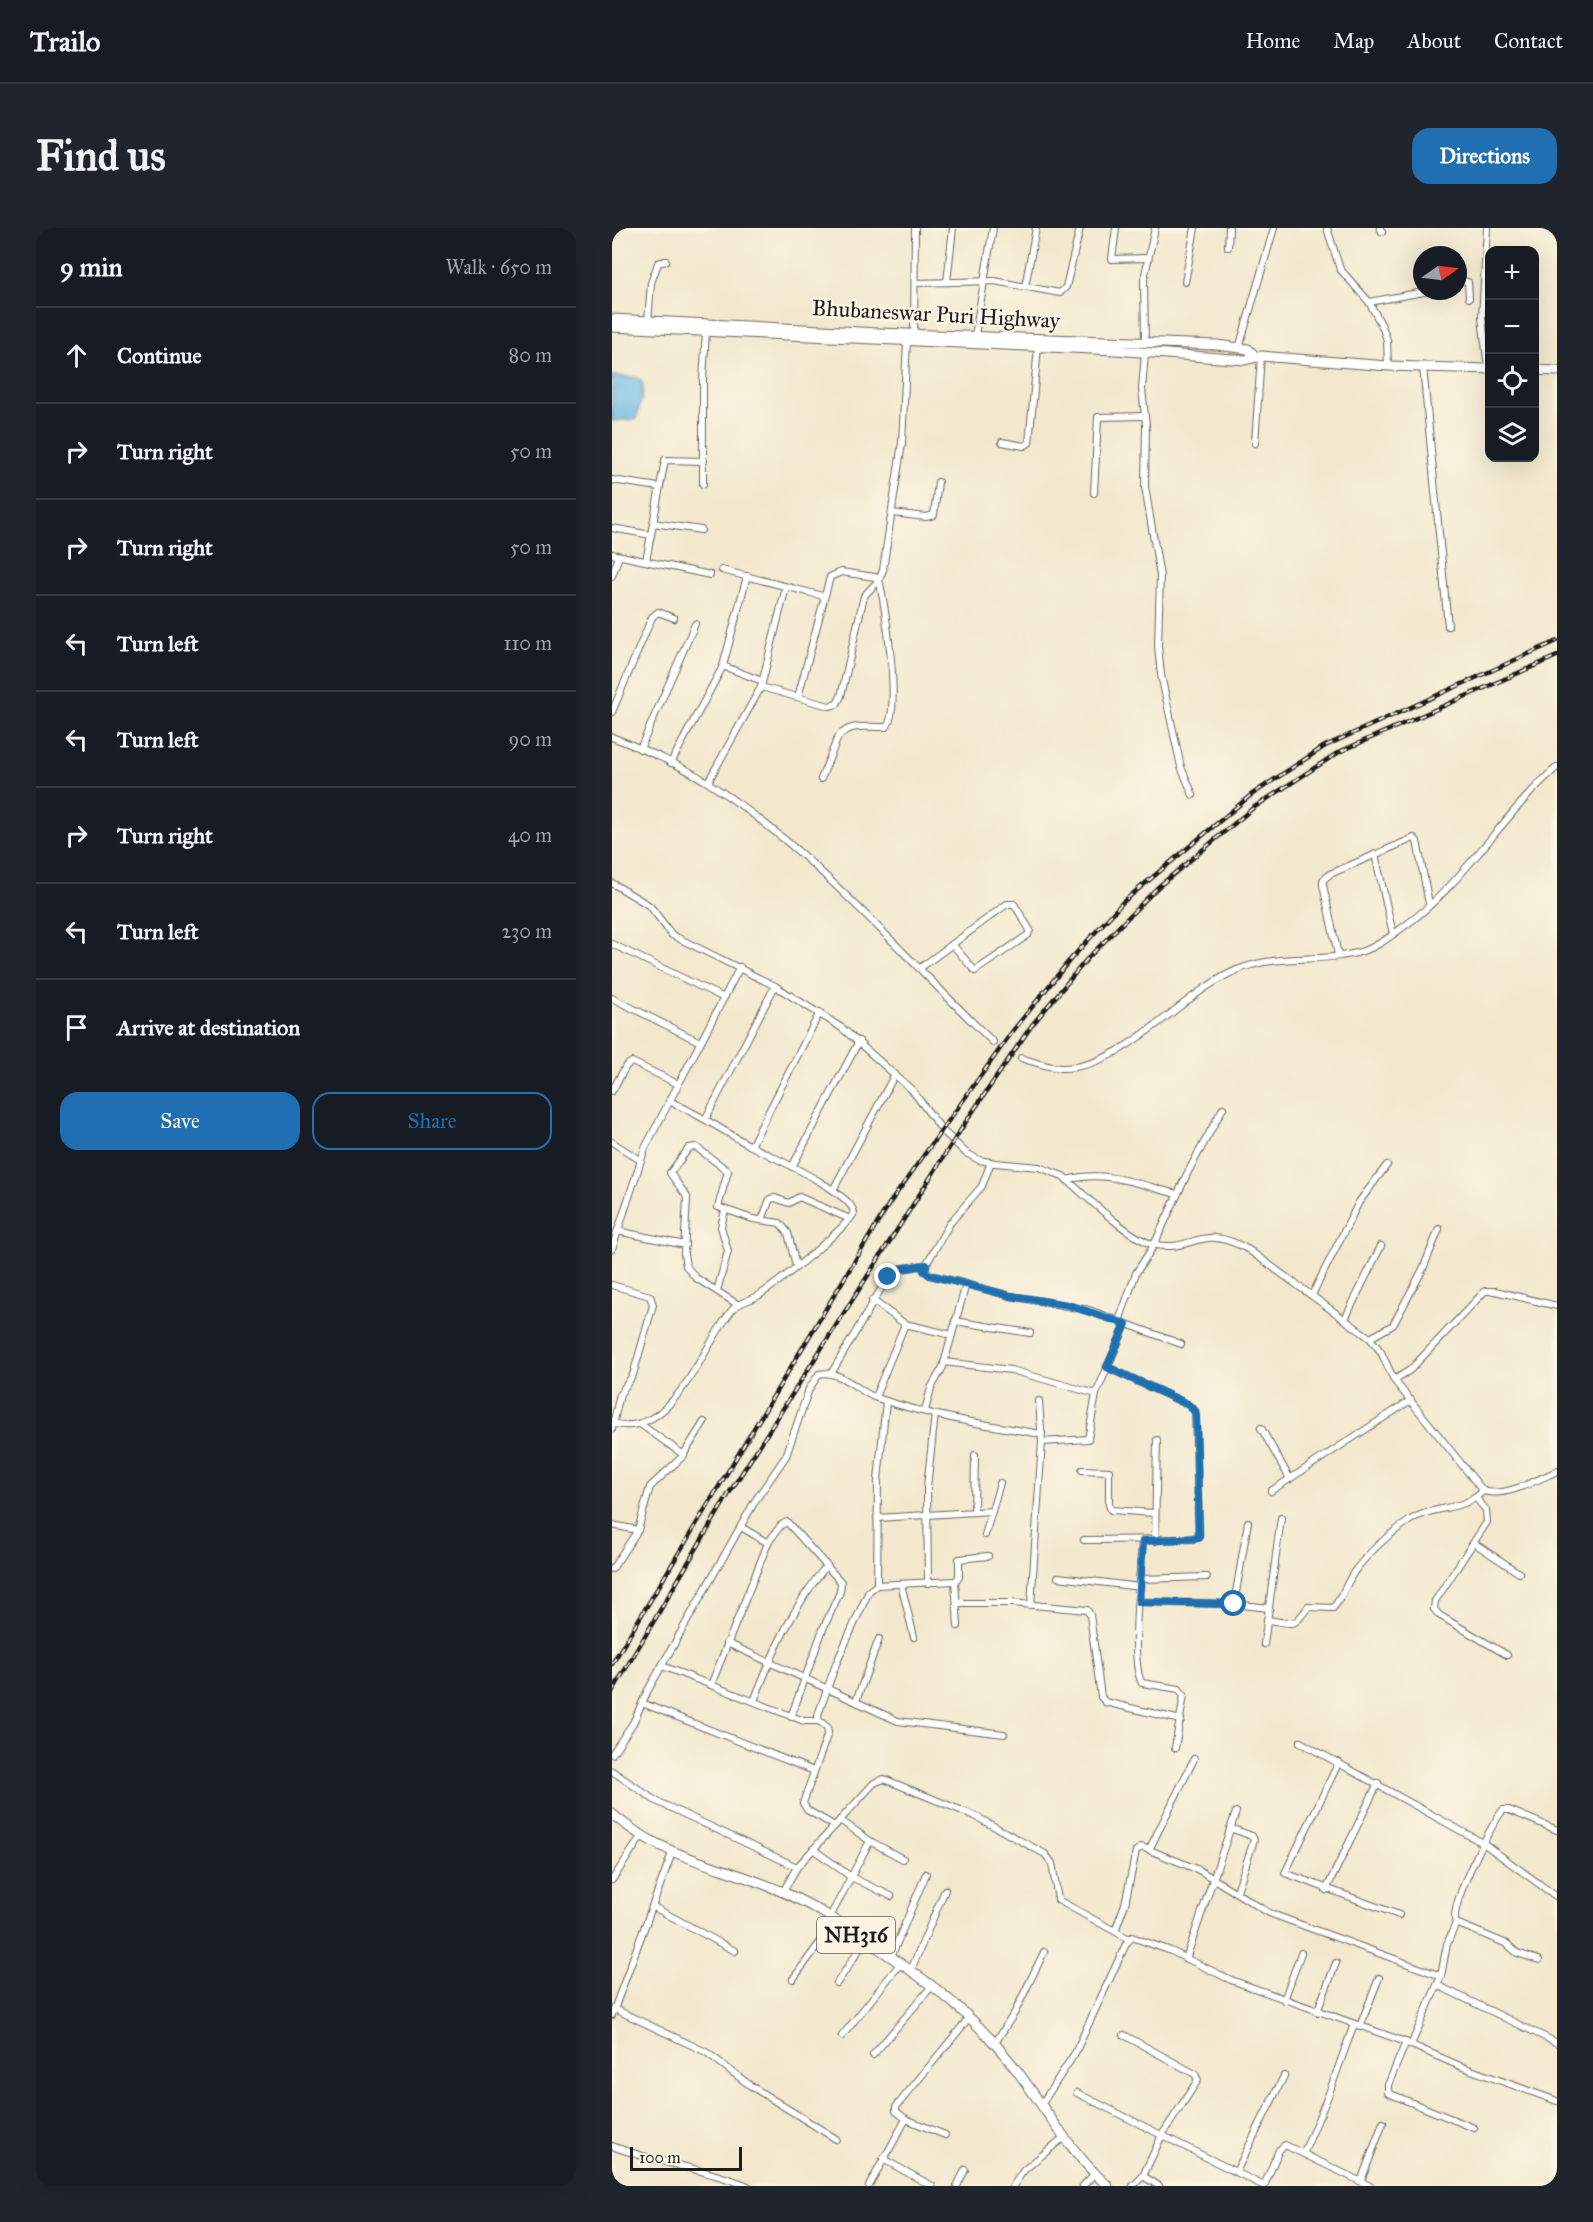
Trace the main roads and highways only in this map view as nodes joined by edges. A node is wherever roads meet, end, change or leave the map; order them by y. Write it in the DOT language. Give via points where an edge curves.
graph roads {
  1 [pos="612,319"];
  2 [pos="648,325"];
  3 [pos="612,327"];
  4 [pos="878,336"];
  5 [pos="1001,342"];
  6 [pos="1115,346"];
  7 [pos="1145,348"];
  8 [pos="1258,356"];
  9 [pos="1485,369"];
  10 [pos="1539,370"];
  11 [pos="1557,371"];
  12 [pos="612,1814"];
  13 [pos="1108,2186"];
  1 -- 2 [label="highway, Bhubaneswar Puri Highway"];
  2 -- 3 [label="highway, Bhubaneswar Puri Highway"];
  2 -- 4 [label="highway, Bhubaneswar Puri Highway"];
  2 -- 4 [label="highway, Bhubaneswar Puri Highway" via="706,331"];
  4 -- 5 [label="highway, Bhubaneswar Puri Highway" via="907,341"];
  4 -- 5 [label="highway, Bhubaneswar Puri Highway" via="975,335"];
  5 -- 6 [label="highway, Bhubaneswar Puri Highway"];
  5 -- 6 [label="highway, Bhubaneswar Puri Highway" via="1038,347"];
  6 -- 7 [label="highway, Bhubaneswar Puri Highway"];
  7 -- 8 [label="highway, Bhubaneswar Puri Highway" via="1245,360"];
  7 -- 8 [label="highway, Bhubaneswar Puri Highway" via="1239,348"];
  8 -- 9 [label="highway, Bhubaneswar Puri Highway"];
  10 -- 11 [label="highway"];
  12 -- 13 [label="highway, NH316" via="641,1837 672,1852 783,1892 833,1919 932,1986 995,2043 1063,2138"];
}
